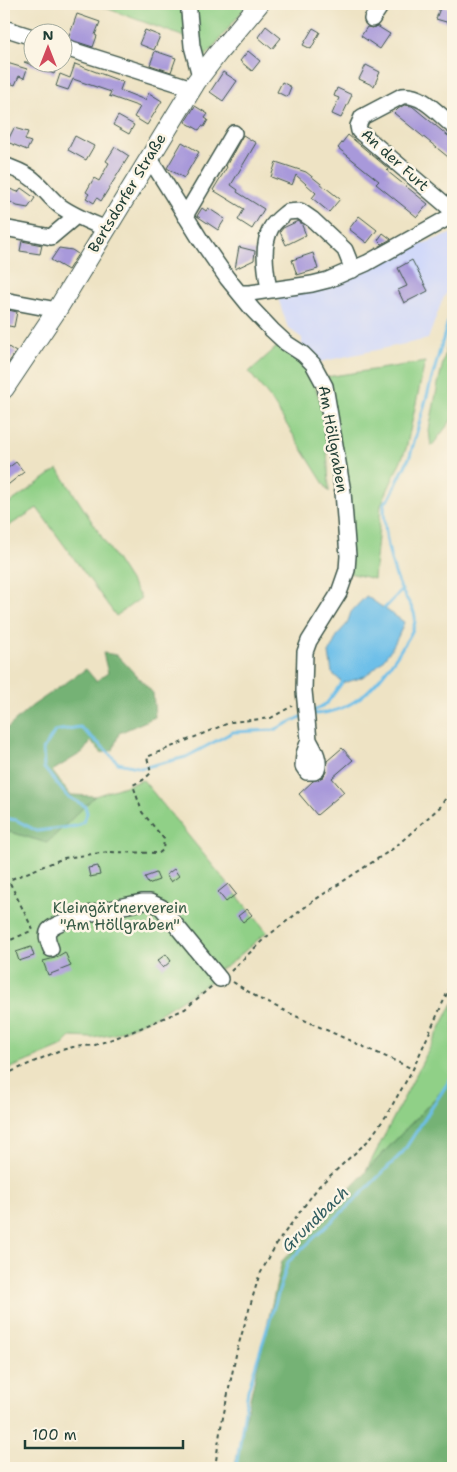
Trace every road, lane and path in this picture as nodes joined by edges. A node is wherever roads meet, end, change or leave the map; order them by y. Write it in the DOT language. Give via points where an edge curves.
graph roads {
  1 [pos="212,4"];
  2 [pos="216,4"];
  3 [pos="259,4"];
  4 [pos="382,4"];
  5 [pos="189,12"];
  6 [pos="372,19"];
  7 [pos="4,28"];
  8 [pos="22,34"];
  9 [pos="72,50"];
  10 [pos="196,82"];
  11 [pos="453,126"];
  12 [pos="234,133"];
  13 [pos="146,161"];
  14 [pos="4,165"];
  15 [pos="453,213"];
  16 [pos="76,216"];
  17 [pos="185,216"];
  18 [pos="4,228"];
  19 [pos="106,229"];
  20 [pos="353,270"];
  21 [pos="269,290"];
  22 [pos="240,293"];
  23 [pos="4,300"];
  24 [pos="57,310"];
  25 [pos="4,389"];
  26 [pos="304,691"];
  27 [pos="308,740"];
  28 [pos="453,782"];
  29 [pos="8,880"];
  30 [pos="4,882"];
  31 [pos="4,943"];
  32 [pos="50,948"];
  33 [pos="223,977"];
  34 [pos="453,980"];
  35 [pos="413,1069"];
  36 [pos="4,1075"];
  37 [pos="215,1468"];
  1 -- 2 [label="path"];
  3 -- 10 [label="main road, Bertsdorfer Straße"];
  4 -- 6 [label="street"];
  5 -- 10 [label="street"];
  7 -- 8 [label="street"];
  9 -- 10 [label="street"];
  10 -- 13 [label="main road, Bertsdorfer Straße"];
  11 -- 15 [label="street, An der Furt" via="420,98 408,95 362,117 358,126 359,131"];
  12 -- 17 [label="street"];
  13 -- 17 [label="street, Am Höllgraben" via="154,165"];
  13 -- 19 [label="main road, Bertsdorfer Straße"];
  14 -- 16 [label="street" via="35,180 50,198"];
  15 -- 20 [label="street, An der Furt"];
  16 -- 18 [label="street" via="51,237"];
  16 -- 19 [label="street"];
  17 -- 22 [label="street, Am Höllgraben"];
  19 -- 24 [label="main road, Bertsdorfer Straße"];
  20 -- 21 [label="street, An der Furt" via="312,284"];
  20 -- 21 [label="street" via="345,250 320,226 300,211 287,212 271,227 268,236 265,261"];
  21 -- 22 [label="street, An der Furt"];
  22 -- 26 [label="street, Am Höllgraben" via="286,343 313,364 325,386 330,411 343,492 347,570 339,593 305,652"];
  23 -- 24 [label="street"];
  24 -- 25 [label="main road, Bertsdorfer Straße"];
  26 -- 27 [label="street, Am Höllgraben"];
  26 -- 29 [label="path" via="294,705 271,718 231,722 147,757 151,773 133,785 142,812 164,839 163,850 159,853 108,852 64,858"];
  28 -- 33 [label="path" via="440,807 394,848 312,901"];
  29 -- 30 [label="path"];
  29 -- 31 [label="path" via="33,930"];
  32 -- 33 [label="street" via="47,936 55,925 98,912 150,902 161,906"];
  33 -- 35 [label="path" via="260,999"];
  33 -- 36 [label="path" via="185,1009 95,1045 58,1051"];
  34 -- 35 [label="path"];
  35 -- 37 [label="path" via="386,1116 353,1155 319,1186 277,1243 259,1276 237,1350"];
}
